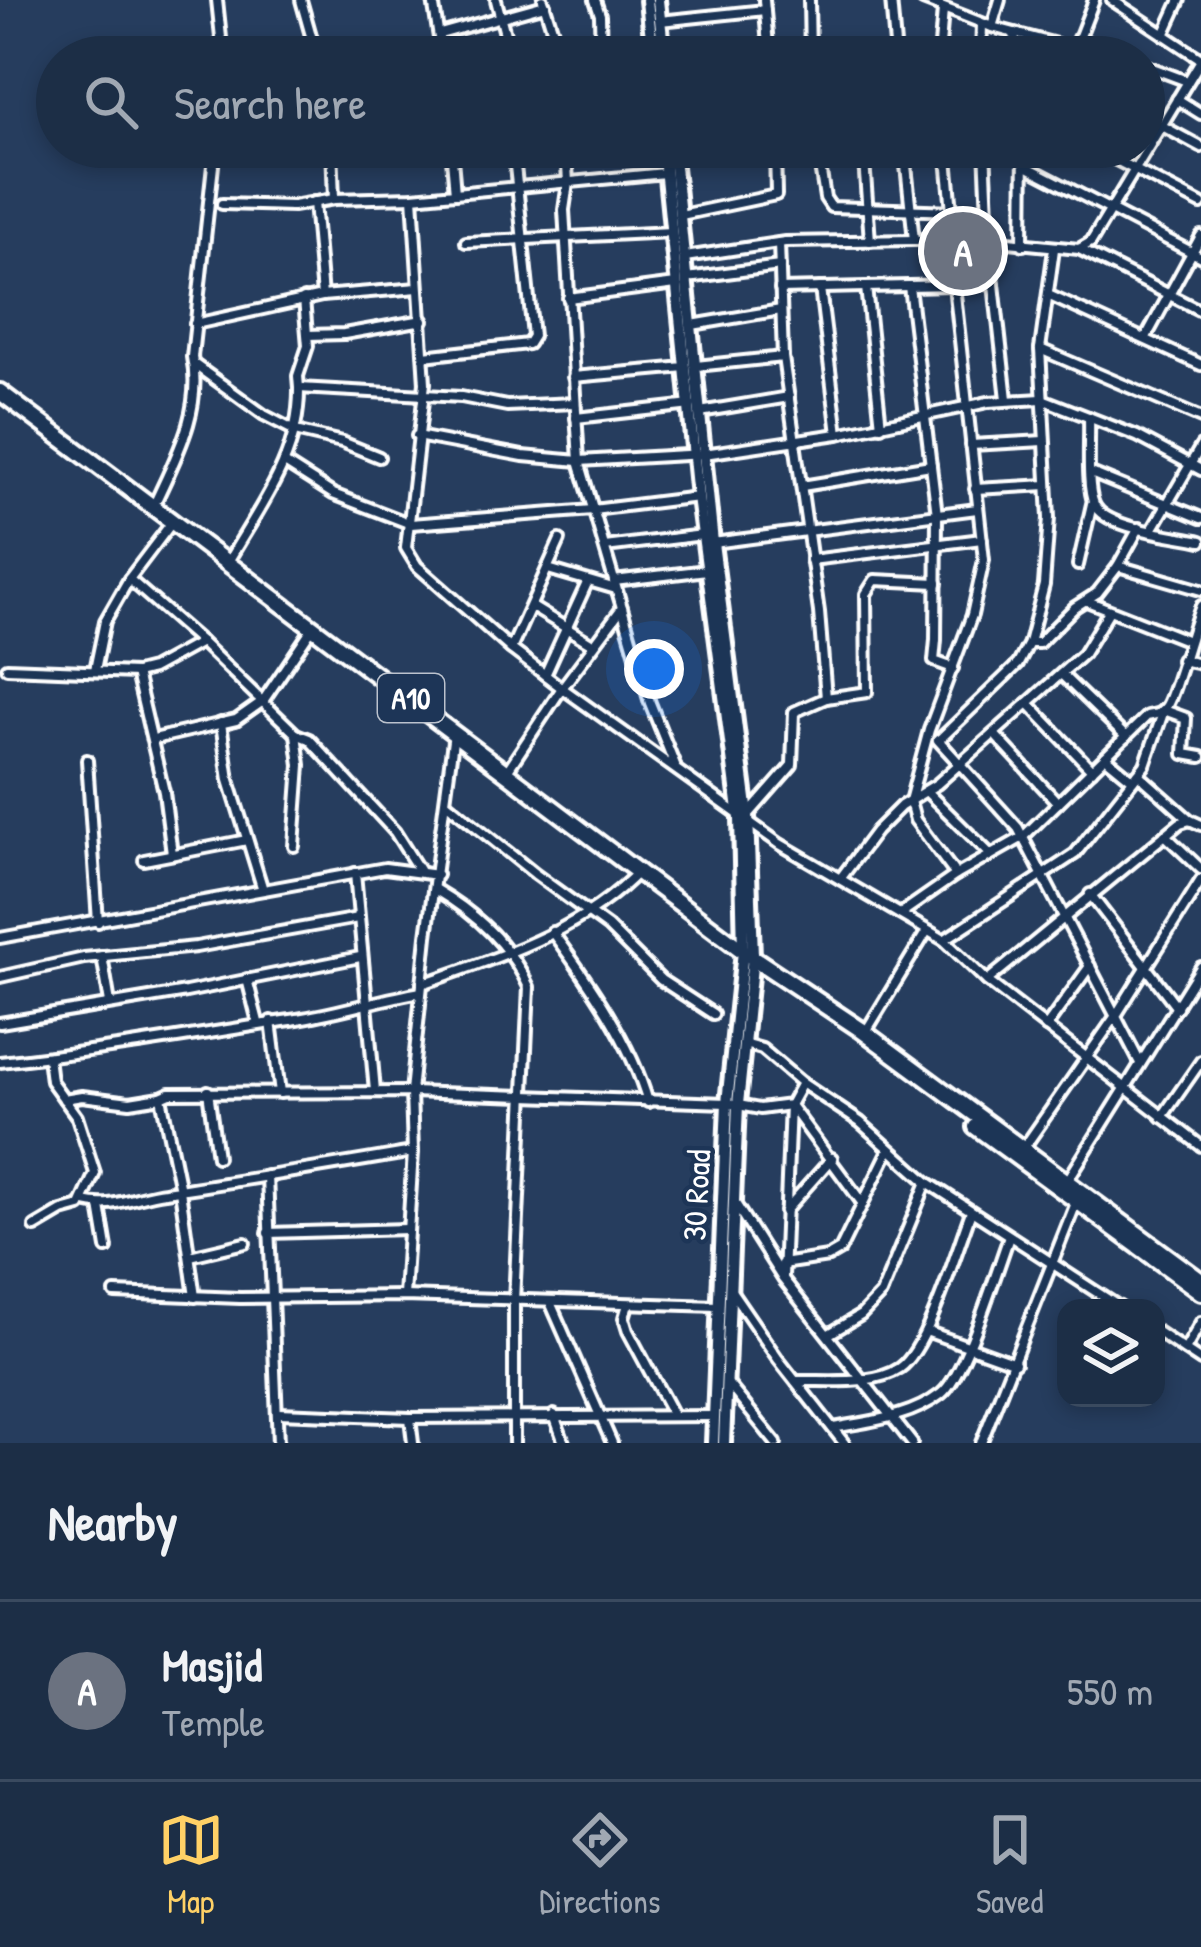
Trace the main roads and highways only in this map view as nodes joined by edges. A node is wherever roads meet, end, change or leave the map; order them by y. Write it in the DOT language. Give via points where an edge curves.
graph roads {
  1 [pos="647,0"];
  2 [pos="658,0"];
  3 [pos="651,36"];
  4 [pos="662,36"];
  5 [pos="664,168"];
  6 [pos="676,168"];
  7 [pos="682,281"];
  8 [pos="691,366"];
  9 [pos="0,392"];
  10 [pos="699,453"];
  11 [pos="708,539"];
  12 [pos="745,818"];
  13 [pos="748,954"];
  14 [pos="821,1005"];
  15 [pos="733,1104"];
  16 [pos="1200,1288"];
  17 [pos="713,1443"];
  18 [pos="724,1443"];
  1 -- 3 [label="main road"];
  2 -- 4 [label="main road"];
  5 -- 7 [label="main road"];
  6 -- 7 [label="main road"];
  7 -- 8 [label="main road"];
  7 -- 8 [label="main road"];
  8 -- 10 [label="main road"];
  9 -- 13 [label="highway, A10"];
  10 -- 11 [label="main road"];
  10 -- 11 [label="main road"];
  11 -- 12 [label="main road"];
  11 -- 12 [label="main road"];
  12 -- 13 [label="main road"];
  13 -- 14 [label="highway, A10"];
  13 -- 15 [label="main road, 30 Road"];
  13 -- 15 [label="main road, 30 Road"];
  14 -- 16 [label="highway, A10" via="1076,1203"];
  14 -- 16 [label="highway, A10"];
  15 -- 17 [label="main road, 30 Road"];
  15 -- 18 [label="main road, 30 Road"];
}
